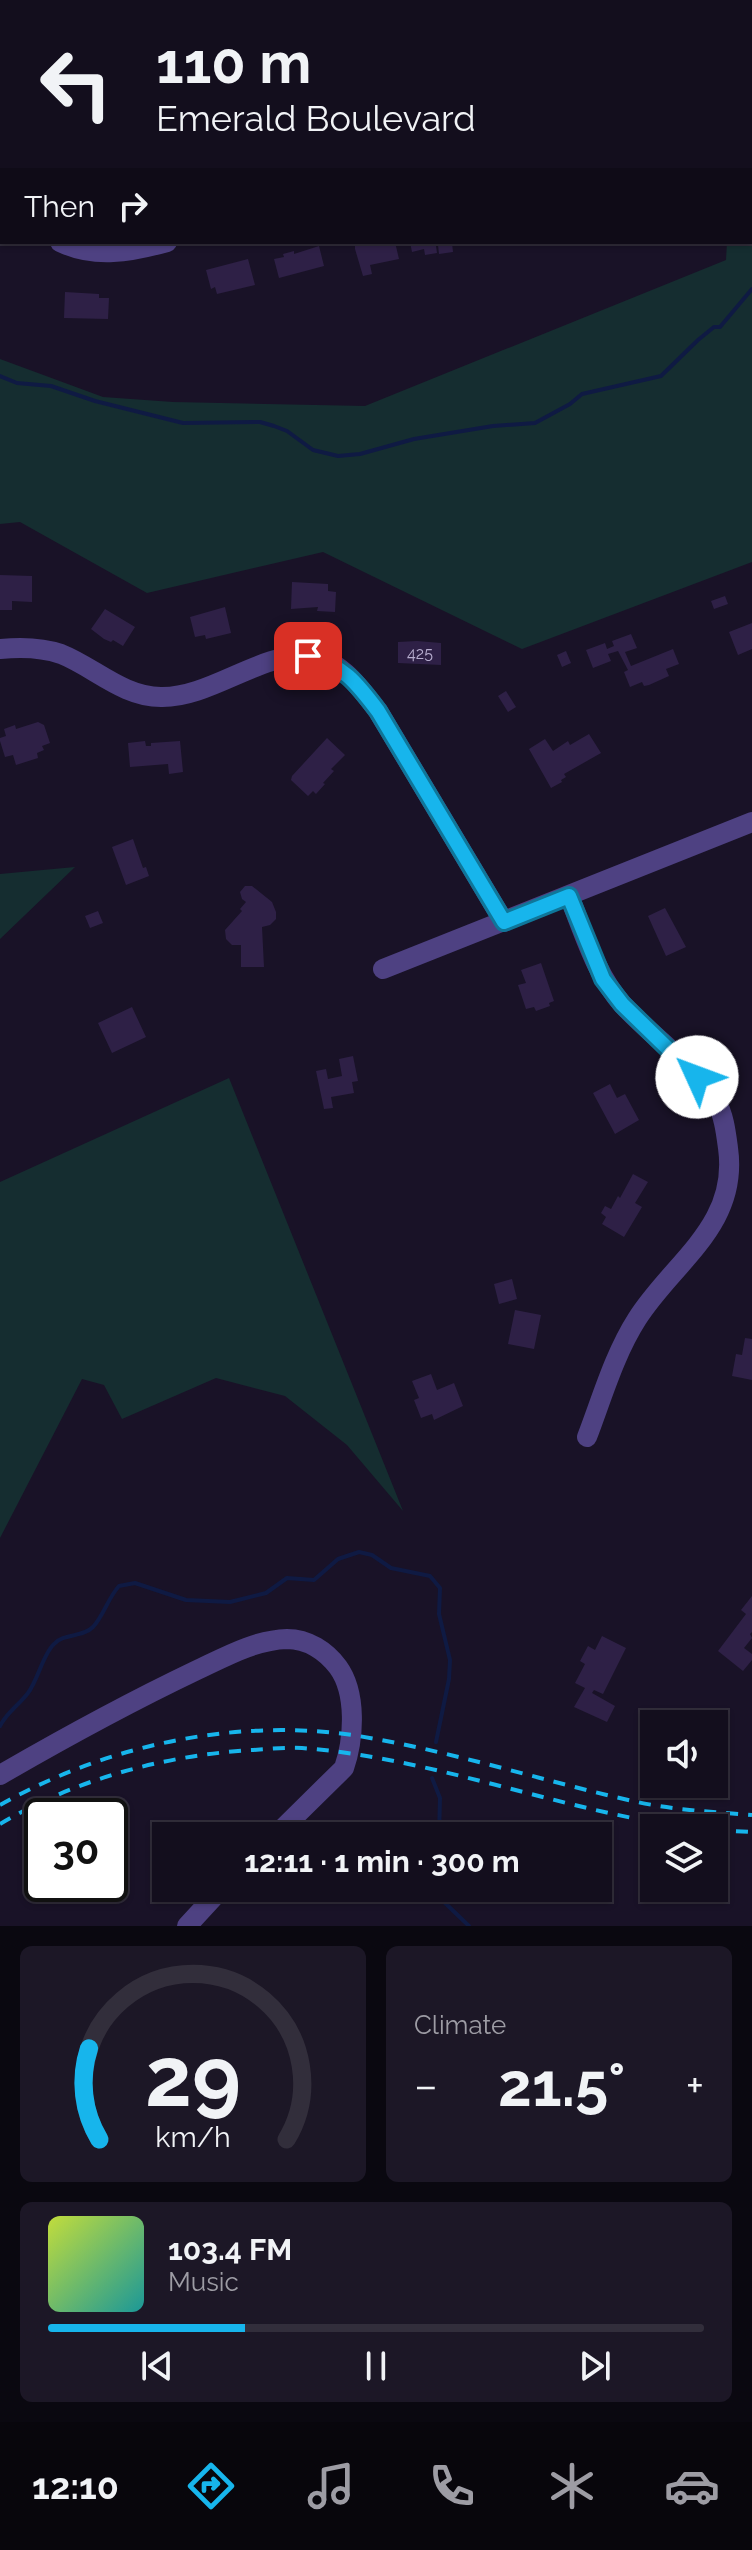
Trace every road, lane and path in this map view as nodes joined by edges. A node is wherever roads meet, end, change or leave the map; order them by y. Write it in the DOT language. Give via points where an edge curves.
graph roads {
  1 [pos="66,244"];
  2 [pos="157,244"];
  3 [pos="0,649"];
  4 [pos="752,822"];
  5 [pos="569,896"];
  6 [pos="504,922"];
  7 [pos="383,969"];
  8 [pos="587,1437"];
  9 [pos="0,1775"];
  10 [pos="289,1822"];
  11 [pos="209,1902"];
  12 [pos="187,1926"];
  1 -- 2 [label="street" via="112,253"];
  3 -- 6 [label="street" via="31,647 60,654 134,693 162,697 191,693 283,658 331,661 355,681 386,722"];
  4 -- 5 [label="street"];
  5 -- 6 [label="street"];
  5 -- 8 [label="street" via="603,979 716,1102 729,1158 720,1212 636,1320"];
  6 -- 7 [label="street"];
  9 -- 10 [label="street" via="103,1715 238,1651 286,1639 305,1642 331,1658 344,1675 351,1697 349,1754 344,1768"];
  11 -- 12 [label="street"];
}
